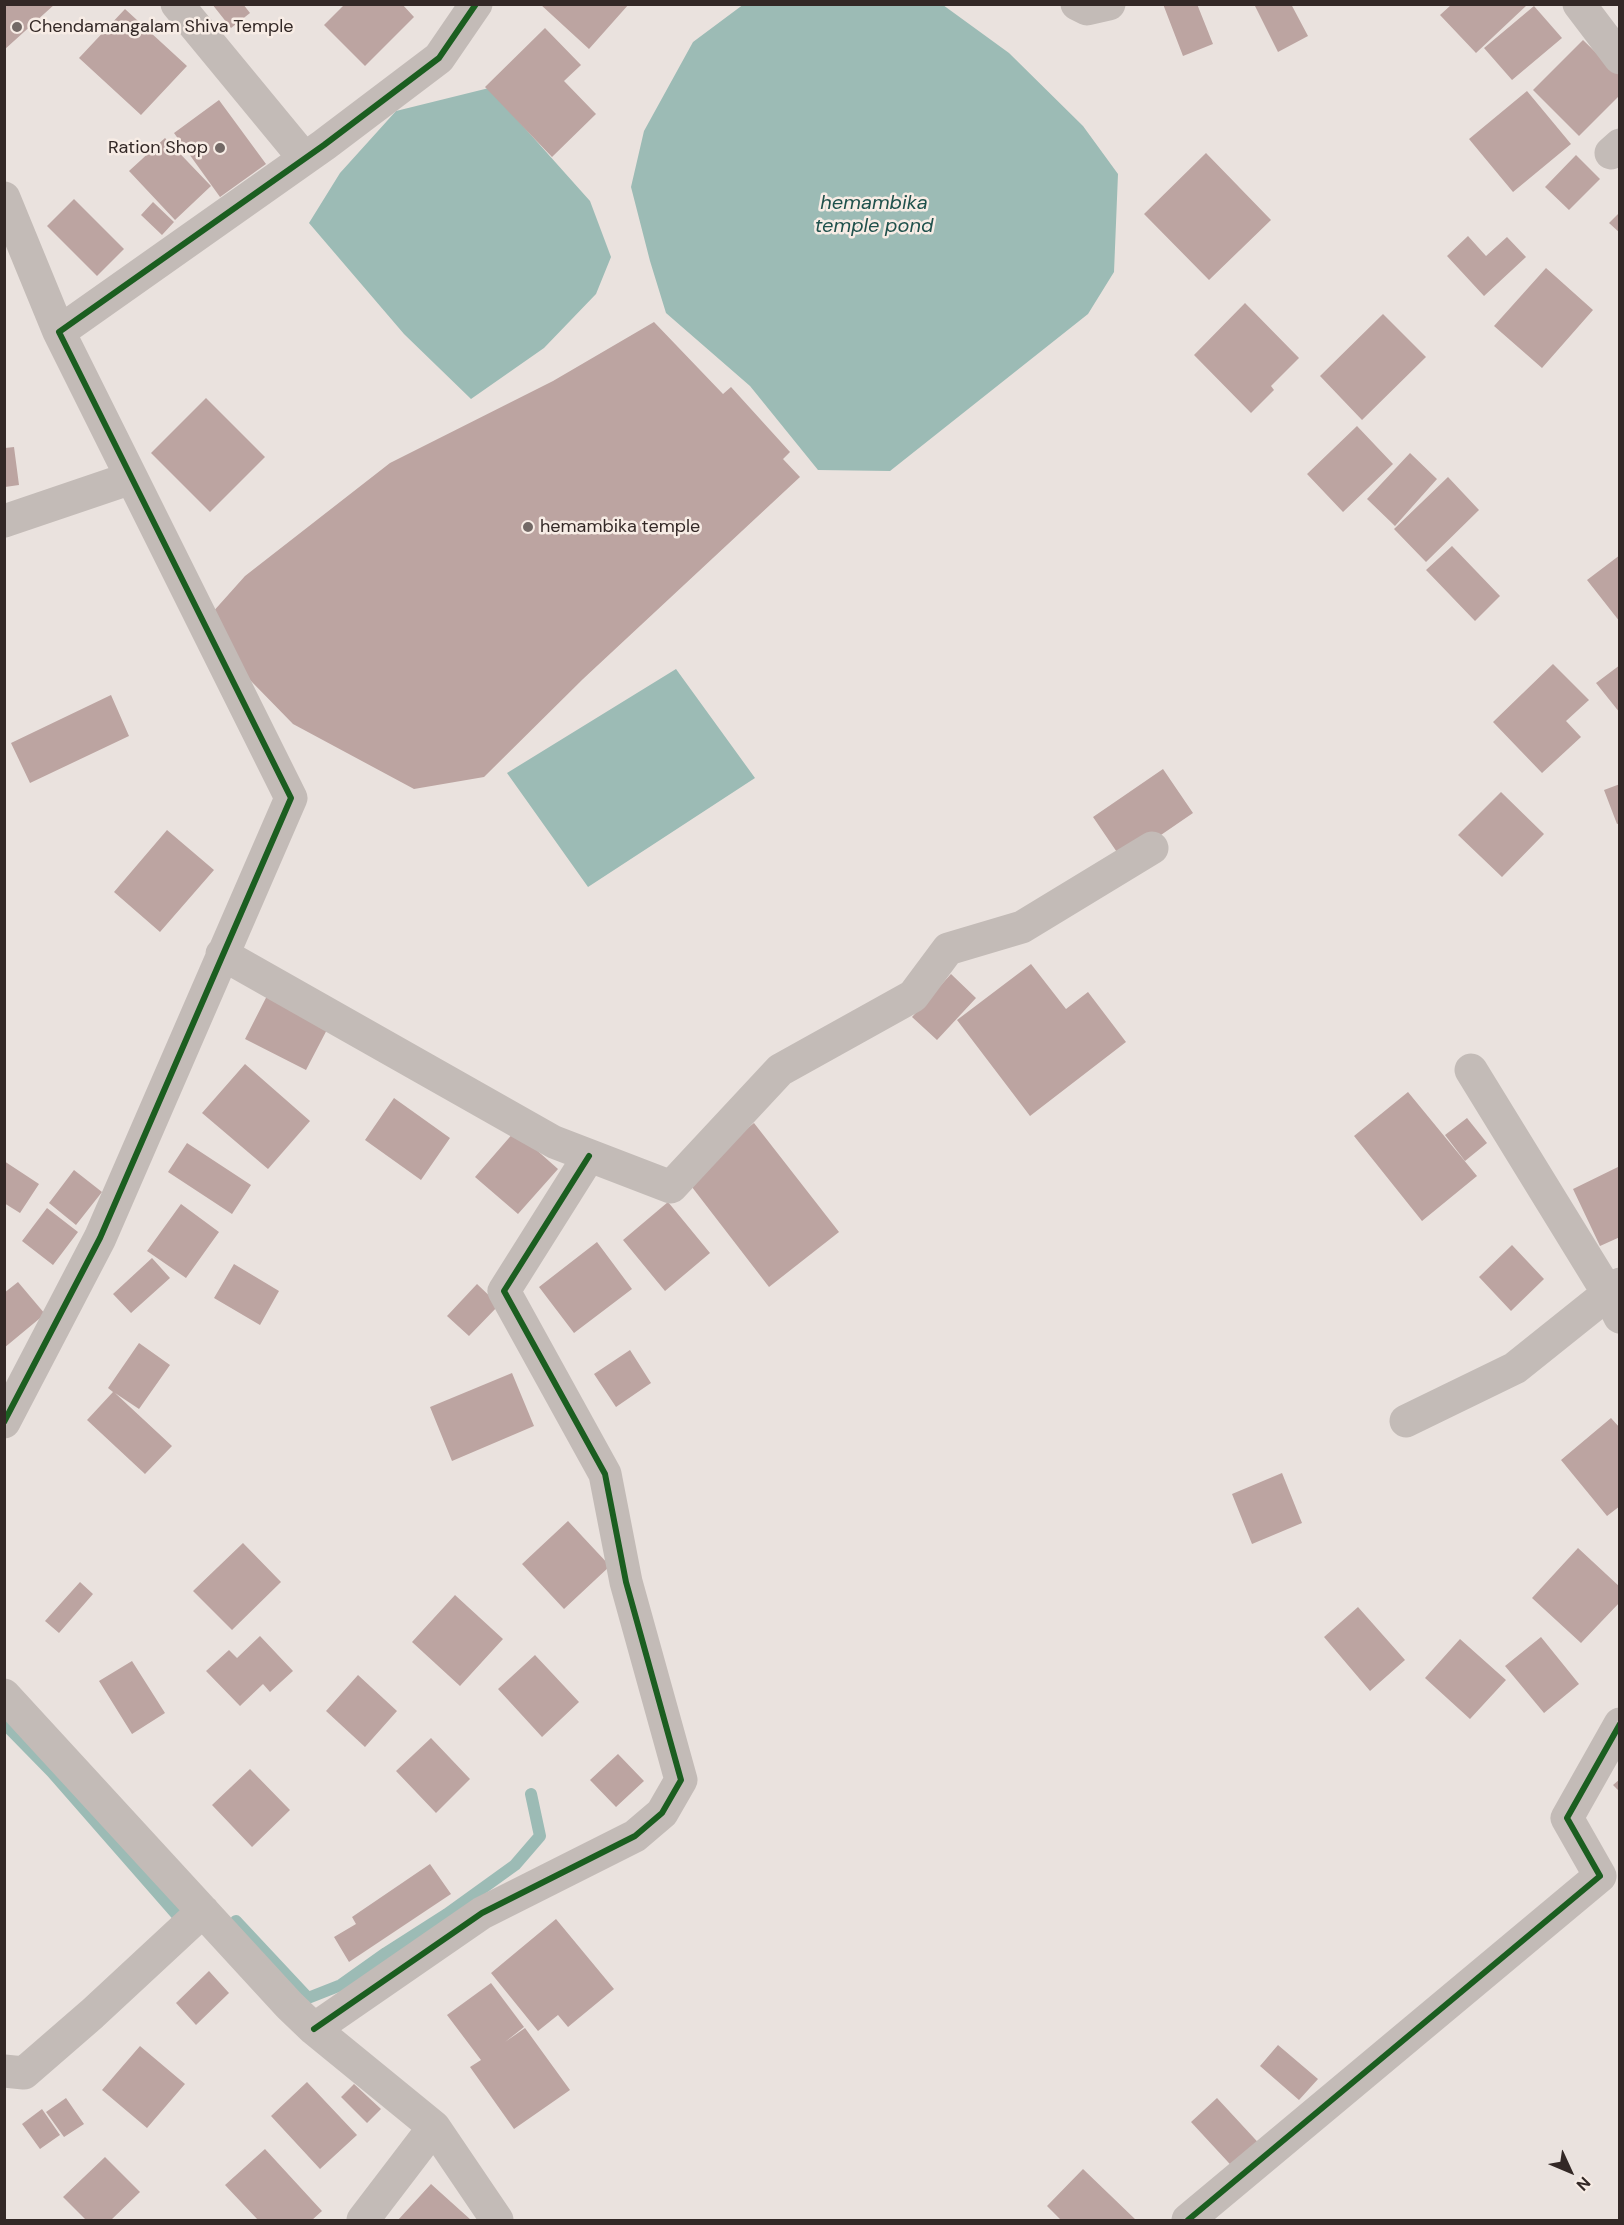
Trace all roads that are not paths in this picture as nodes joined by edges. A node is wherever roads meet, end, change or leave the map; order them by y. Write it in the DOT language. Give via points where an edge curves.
graph roads {
  1 [pos="177,4"];
  2 [pos="476,4"];
  3 [pos="1077,4"];
  4 [pos="1109,4"];
  5 [pos="1580,4"];
  6 [pos="1620,58"];
  7 [pos="304,158"];
  8 [pos="4,198"];
  9 [pos="59,332"];
  10 [pos="131,478"];
  11 [pos="4,520"];
  12 [pos="1152,848"];
  13 [pos="222,954"];
  14 [pos="1471,1070"];
  15 [pos="589,1156"];
  16 [pos="1616,1298"];
  17 [pos="1406,1421"];
  18 [pos="4,1422"];
  19 [pos="4,1695"];
  20 [pos="1620,1724"];
  21 [pos="203,1911"];
  22 [pos="314,2029"];
  23 [pos="4,2071"];
  24 [pos="434,2127"];
  25 [pos="363,2220"];
  26 [pos="497,2220"];
  27 [pos="1188,2220"];
  1 -- 7 [label="street"];
  2 -- 7 [label="street" via="439,58"];
  3 -- 4 [label="street" via="1087,9"];
  5 -- 6 [label="street"];
  7 -- 9 [label="street"];
  8 -- 9 [label="street"];
  9 -- 10 [label="street"];
  10 -- 11 [label="street"];
  10 -- 13 [label="street" via="291,798"];
  12 -- 15 [label="street" via="1022,927 948,950 913,996 780,1070 671,1187"];
  13 -- 15 [label="street" via="554,1142"];
  13 -- 18 [label="street" via="100,1238"];
  14 -- 16 [label="street"];
  15 -- 22 [label="street" via="504,1290 605,1474 626,1582 681,1780 662,1813 634,1836 482,1913"];
  16 -- 17 [label="street" via="1515,1368"];
  19 -- 21 [label="street"];
  20 -- 27 [label="street" via="1567,1818 1600,1876"];
  21 -- 22 [label="street"];
  21 -- 23 [label="street" via="24,2073"];
  22 -- 24 [label="street"];
  24 -- 25 [label="street"];
  24 -- 26 [label="street"];
}
